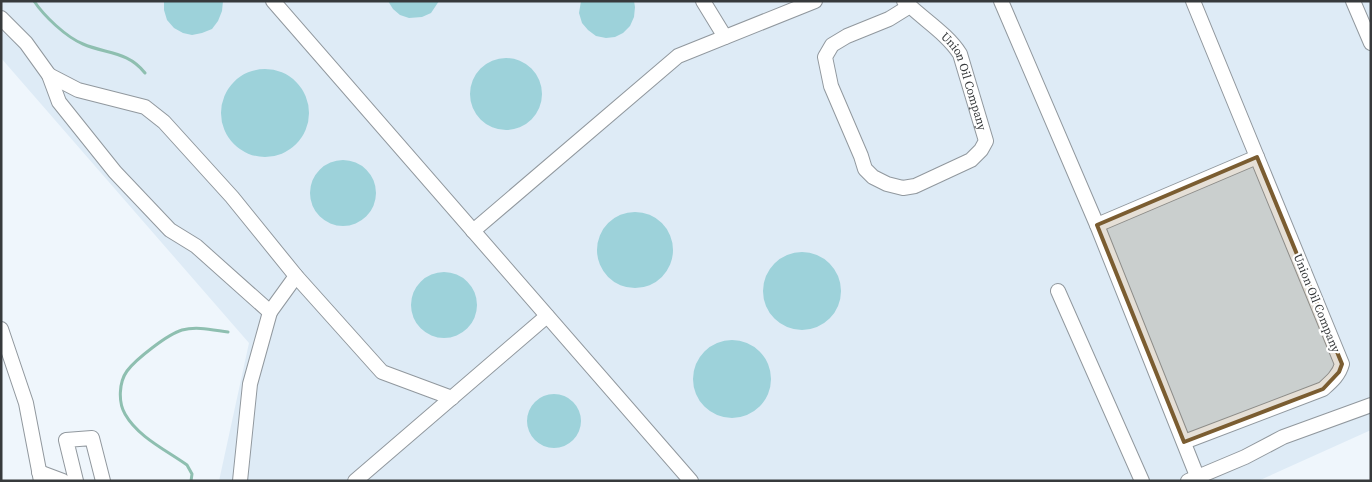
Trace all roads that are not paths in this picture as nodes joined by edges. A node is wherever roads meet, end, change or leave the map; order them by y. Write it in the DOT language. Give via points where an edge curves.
graph roads {
  1 [pos="272,1"];
  2 [pos="703,1"];
  3 [pos="815,1"];
  4 [pos="1002,1"];
  5 [pos="1353,1"];
  6 [pos="1197,2"];
  7 [pos="907,4"];
  8 [pos="1,18"];
  9 [pos="725,37"];
  10 [pos="1371,42"];
  11 [pos="49,74"];
  12 [pos="1257,157"];
  13 [pos="1097,225"];
  14 [pos="473,231"];
  15 [pos="296,276"];
  16 [pos="1058,291"];
  17 [pos="270,312"];
  18 [pos="547,316"];
  19 [pos="1,329"];
  20 [pos="452,398"];
  21 [pos="1371,405"];
  22 [pos="1184,442"];
  23 [pos="40,476"];
  24 [pos="1193,478"];
  25 [pos="63,481"];
  26 [pos="76,481"];
  27 [pos="103,481"];
  28 [pos="240,481"];
  29 [pos="355,481"];
  30 [pos="691,481"];
  31 [pos="1142,481"];
  1 -- 14 [label="street"];
  2 -- 9 [label="street"];
  3 -- 9 [label="street"];
  4 -- 13 [label="street"];
  5 -- 10 [label="street"];
  6 -- 12 [label="street, Union Oil Company"];
  7 -- 7 [label="street, Union Oil Company" via="960,54 986,141 971,160 915,186 903,188 887,184 865,168 831,86 825,57 832,46 847,36 889,19"];
  8 -- 11 [label="street" via="26,43"];
  9 -- 14 [label="street" via="678,56"];
  11 -- 15 [label="street" via="78,90 145,107 164,122"];
  11 -- 17 [label="street" via="59,102 115,172 170,230 196,246"];
  12 -- 13 [label="street"];
  12 -- 22 [label="street, Union Oil Company" via="1342,364 1340,372 1323,389"];
  13 -- 22 [label="street"];
  14 -- 18 [label="street"];
  15 -- 17 [label="street"];
  15 -- 20 [label="street" via="382,372"];
  16 -- 31 [label="street"];
  17 -- 28 [label="street" via="249,412"];
  18 -- 20 [label="street"];
  18 -- 30 [label="street"];
  19 -- 23 [label="street" via="26,403"];
  20 -- 29 [label="street"];
  21 -- 24 [label="street" via="1283,437"];
  22 -- 24 [label="street"];
  23 -- 25 [label="street"];
  26 -- 27 [label="street" via="66,440 92,438"];
}
